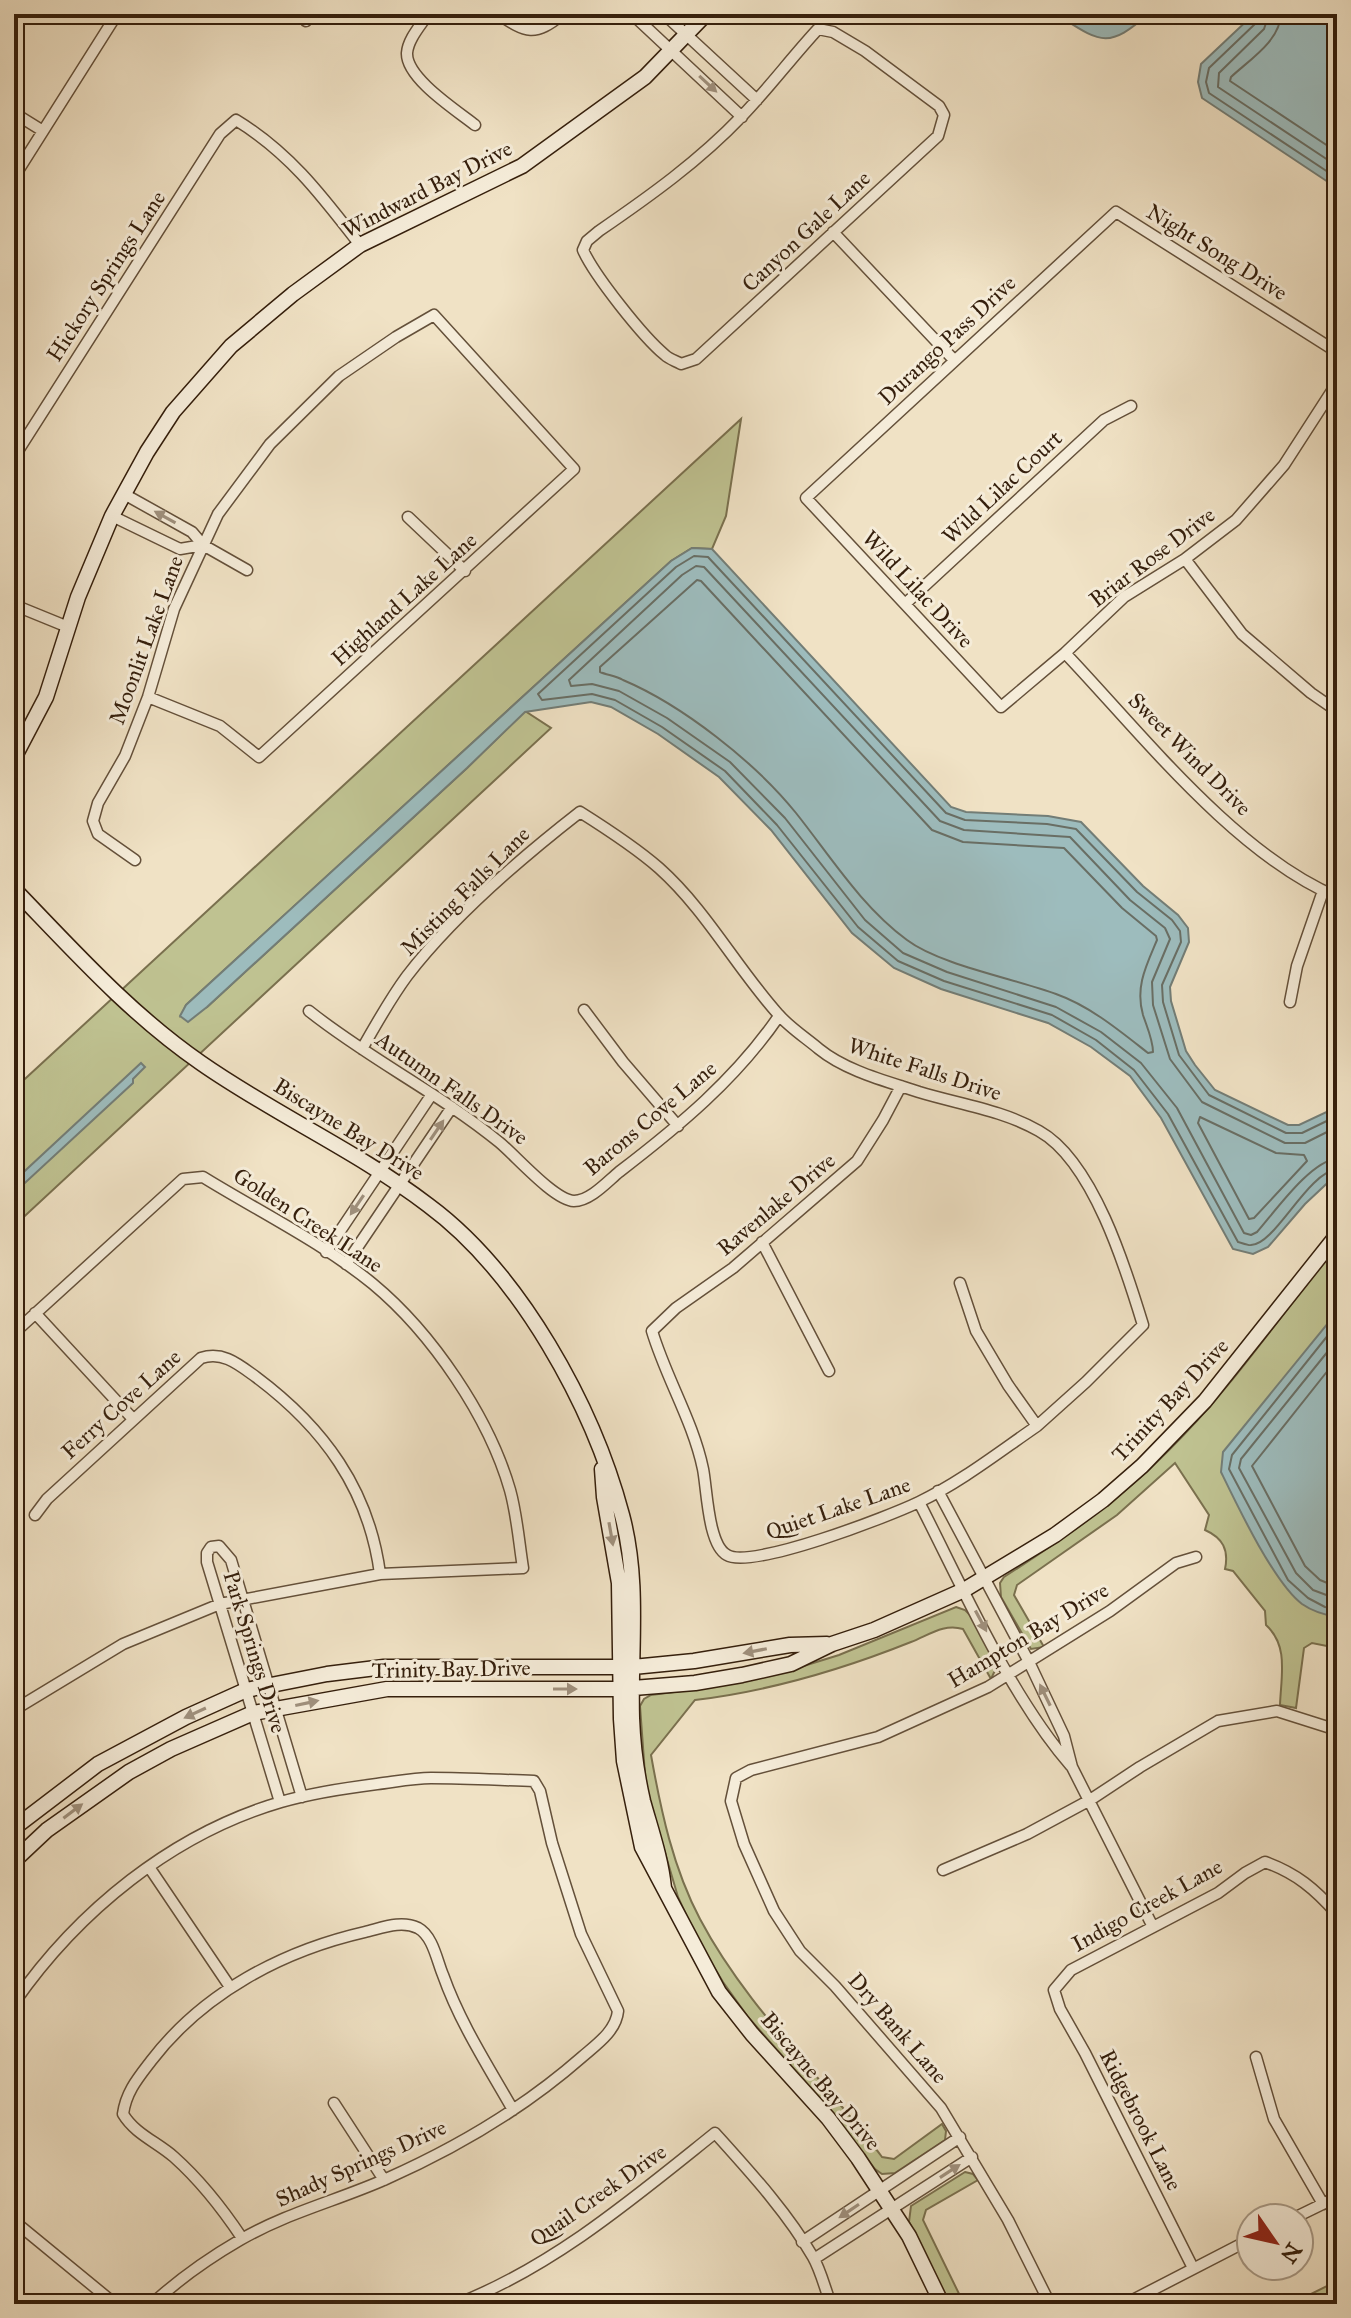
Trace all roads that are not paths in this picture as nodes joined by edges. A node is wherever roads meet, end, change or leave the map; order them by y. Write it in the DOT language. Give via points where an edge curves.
graph roads {
  1 [pos="117,14"];
  2 [pos="428,14"];
  3 [pos="498,14"];
  4 [pos="563,14"];
  5 [pos="632,14"];
  6 [pos="664,14"];
  7 [pos="706,14"];
  8 [pos="687,35"];
  9 [pos="671,50"];
  10 [pos="757,100"];
  11 [pos="14,113"];
  12 [pos="742,117"];
  13 [pos="475,125"];
  14 [pos="43,131"];
  15 [pos="14,177"];
  16 [pos="1116,212"];
  17 [pos="833,232"];
  18 [pos="360,245"];
  19 [pos="434,315"];
  20 [pos="1337,352"];
  21 [pos="954,360"];
  22 [pos="1337,383"];
  23 [pos="1131,406"];
  24 [pos="14,457"];
  25 [pos="124,494"];
  26 [pos="806,498"];
  27 [pos="112,516"];
  28 [pos="408,517"];
  29 [pos="203,545"];
  30 [pos="1185,559"];
  31 [pos="247,570"];
  32 [pos="465,571"];
  33 [pos="905,604"];
  34 [pos="14,605"];
  35 [pos="68,627"];
  36 [pos="1065,653"];
  37 [pos="148,697"];
  38 [pos="1001,707"];
  39 [pos="1337,711"];
  40 [pos="14,758"];
  41 [pos="580,812"];
  42 [pos="135,860"];
  43 [pos="14,889"];
  44 [pos="1323,891"];
  45 [pos="1337,897"];
  46 [pos="1290,1002"];
  47 [pos="584,1010"];
  48 [pos="309,1011"];
  49 [pos="779,1016"];
  50 [pos="362,1049"];
  51 [pos="901,1086"];
  52 [pos="432,1094"];
  53 [pos="452,1107"];
  54 [pos="678,1126"];
  55 [pos="379,1172"];
  56 [pos="400,1185"];
  57 [pos="569,1200"];
  58 [pos="1337,1235"];
  59 [pos="762,1242"];
  60 [pos="326,1252"];
  61 [pos="346,1264"];
  62 [pos="960,1283"];
  63 [pos="35,1313"];
  64 [pos="1143,1325"];
  65 [pos="14,1333"];
  66 [pos="829,1371"];
  67 [pos="133,1419"];
  68 [pos="1037,1426"];
  69 [pos="938,1491"];
  70 [pos="919,1502"];
  71 [pos="35,1515"];
  72 [pos="728,1556"];
  73 [pos="1196,1557"];
  74 [pos="380,1574"];
  75 [pos="984,1580"];
  76 [pos="964,1590"];
  77 [pos="242,1600"];
  78 [pos="220,1604"];
  79 [pos="832,1644"];
  80 [pos="1029,1662"];
  81 [pos="627,1666"];
  82 [pos="1009,1673"];
  83 [pos="267,1686"];
  84 [pos="627,1688"];
  85 [pos="246,1690"];
  86 [pos="274,1709"];
  87 [pos="14,1710"];
  88 [pos="253,1713"];
  89 [pos="1337,1730"];
  90 [pos="1072,1767"];
  91 [pos="736,1778"];
  92 [pos="302,1797"];
  93 [pos="1090,1800"];
  94 [pos="280,1802"];
  95 [pos="14,1828"];
  96 [pos="14,1861"];
  97 [pos="149,1867"];
  98 [pos="943,1870"];
  99 [pos="1337,1914"];
  100 [pos="1153,1927"];
  101 [pos="230,1987"];
  102 [pos="1054,1990"];
  103 [pos="14,2003"];
  104 [pos="1256,2057"];
  105 [pos="334,2103"];
  106 [pos="513,2110"];
  107 [pos="960,2137"];
  108 [pos="972,2157"];
  109 [pos="384,2180"];
  110 [pos="880,2190"];
  111 [pos="1337,2197"];
  112 [pos="1323,2204"];
  113 [pos="1315,2208"];
  114 [pos="892,2209"];
  115 [pos="14,2221"];
  116 [pos="242,2238"];
  117 [pos="802,2242"];
  118 [pos="1235,2247"];
  119 [pos="814,2259"];
  120 [pos="1193,2268"];
  121 [pos="488,2292"];
  122 [pos="115,2304"];
  123 [pos="152,2304"];
  124 [pos="457,2304"];
  125 [pos="495,2304"];
  126 [pos="831,2304"];
  127 [pos="942,2304"];
  128 [pos="1050,2304"];
  129 [pos="1125,2304"];
  1 -- 14 [label="street"];
  2 -- 13 [label="street" via="410,42 409,63 433,92"];
  3 -- 4 [label="street" via="533,32"];
  5 -- 9 [label="street"];
  6 -- 8 [label="street"];
  7 -- 8 [label="street, Windward Bay Drive"];
  8 -- 9 [label="street, Windward Bay Drive"];
  8 -- 10 [label="street"];
  9 -- 12 [label="street, one-way"];
  9 -- 18 [label="street, Windward Bay Drive" via="645,77 522,166"];
  10 -- 12 [label="street"];
  10 -- 17 [label="street, Canyon Gale Lane" via="818,29 865,51 939,106 944,115 938,136"];
  11 -- 14 [label="street"];
  12 -- 17 [label="street, Canyon Gale Lane" via="679,174 587,241 583,250 607,289 665,355 681,364 696,359"];
  14 -- 15 [label="street"];
  16 -- 20 [label="street, Night Song Drive"];
  16 -- 21 [label="street, Durango Pass Drive"];
  17 -- 21 [label="street"];
  18 -- 24 [label="street, Hickory Springs Lane" via="306,176 264,137 236,120 220,134"];
  18 -- 25 [label="street, Windward Bay Drive" via="231,346 173,412"];
  19 -- 29 [label="street, Moonlit Lake Lane" via="339,376 270,444 218,514"];
  19 -- 32 [label="street, Highland Lake Lane" via="574,469"];
  21 -- 26 [label="street, Durango Pass Drive"];
  22 -- 30 [label="street, Briar Rose Drive" via="1284,465 1236,520"];
  23 -- 33 [label="street, Wild Lilac Court" via="1104,420"];
  25 -- 27 [label="street, Windward Bay Drive"];
  29 -- 25 [label="street, one-way" via="192,532"];
  26 -- 33 [label="street, Wild Lilac Drive"];
  27 -- 29 [label="street" via="180,549"];
  27 -- 35 [label="street, Windward Bay Drive"];
  28 -- 32 [label="street"];
  29 -- 31 [label="street"];
  29 -- 37 [label="street, Moonlit Lake Lane" via="174,609"];
  30 -- 36 [label="street, Briar Rose Drive" via="1124,597"];
  30 -- 39 [label="street" via="1242,634"];
  32 -- 37 [label="street, Highland Lake Lane" via="259,757 220,726"];
  33 -- 38 [label="street, Wild Lilac Drive"];
  34 -- 35 [label="street"];
  35 -- 40 [label="street, Windward Bay Drive" via="46,697"];
  36 -- 38 [label="street, Briar Rose Drive"];
  36 -- 44 [label="street, Sweet Wind Drive" via="1195,793 1261,851"];
  37 -- 42 [label="street, Moonlit Lake Lane" via="93,821 98,834"];
  41 -- 49 [label="street, White Falls Drive" via="660,869 730,949"];
  41 -- 50 [label="street, Misting Falls Lane" via="540,843 423,956"];
  43 -- 55 [label="street, Biscayne Bay Drive" via="164,1036"];
  44 -- 45 [label="street, Sweet Wind Drive"];
  44 -- 46 [label="street"];
  47 -- 54 [label="street"];
  48 -- 50 [label="street, Autumn Falls Drive"];
  49 -- 51 [label="street, White Falls Drive" via="833,1061"];
  49 -- 54 [label="street, Barons Cove Lane" via="729,1078"];
  50 -- 52 [label="street, Autumn Falls Drive"];
  51 -- 59 [label="street, Ravenlake Drive" via="857,1161"];
  51 -- 64 [label="street, White Falls Drive" via="1008,1117 1057,1144 1104,1216"];
  52 -- 53 [label="street, Autumn Falls Drive"];
  52 -- 55 [label="street"];
  56 -- 53 [label="street, one-way"];
  53 -- 57 [label="street, Autumn Falls Drive" via="509,1150 554,1194"];
  54 -- 57 [label="street, Barons Cove Lane" via="588,1196"];
  55 -- 56 [label="street, Biscayne Bay Drive"];
  55 -- 60 [label="street, one-way"];
  56 -- 61 [label="street"];
  56 -- 81 [label="street, Biscayne Bay Drive" via="461,1233 522,1305 568,1379 623,1518 634,1608"];
  58 -- 75 [label="street, Trinity Bay Drive" via="1177,1432 1103,1500"];
  59 -- 66 [label="street"];
  59 -- 72 [label="street, Ravenlake Drive" via="652,1331 702,1466 718,1547"];
  60 -- 61 [label="street, Golden Creek Lane"];
  60 -- 63 [label="street, Golden Creek Lane" via="203,1177 183,1179"];
  61 -- 74 [label="street, Golden Creek Lane" via="399,1308 466,1395 510,1490 523,1568"];
  62 -- 68 [label="street" via="976,1331"];
  63 -- 65 [label="street"];
  63 -- 67 [label="street"];
  64 -- 68 [label="street, Quiet Lake Lane"];
  67 -- 71 [label="street, Ferry Cove Lane"];
  67 -- 74 [label="street, Ferry Cove Lane" via="201,1358 220,1355 237,1364 282,1397 317,1431 340,1464 372,1531"];
  68 -- 69 [label="street, Quiet Lake Lane"];
  69 -- 70 [label="street, Quiet Lake Lane"];
  69 -- 75 [label="street"];
  70 -- 72 [label="street, Quiet Lake Lane" via="805,1544 748,1559"];
  70 -- 76 [label="street"];
  73 -- 80 [label="street, Hampton Bay Drive" via="1176,1563"];
  74 -- 77 [label="street"];
  75 -- 76 [label="street, Trinity Bay Drive"];
  75 -- 80 [label="street"];
  76 -- 79 [label="street, Trinity Bay Drive"];
  76 -- 82 [label="street, one-way"];
  77 -- 78 [label="street"];
  77 -- 78 [label="street, Park Springs Drive" via="226,1552 211,1547 207,1562"];
  77 -- 83 [label="street, Park Springs Drive"];
  78 -- 85 [label="street, Park Springs Drive"];
  78 -- 87 [label="street" via="123,1644"];
  79 -- 81 [label="street, Trinity Bay Drive, one-way"];
  79 -- 84 [label="street, Trinity Bay Drive" via="791,1664 742,1675"];
  80 -- 82 [label="street, Hampton Bay Drive"];
  90 -- 80 [label="street, one-way" via="1064,1736"];
  81 -- 83 [label="street, Trinity Bay Drive" via="384,1667"];
  81 -- 84 [label="street, Biscayne Bay Drive"];
  82 -- 90 [label="street" via="1053,1746"];
  82 -- 91 [label="street, Hampton Bay Drive" via="878,1737"];
  83 -- 85 [label="street, Trinity Bay Drive"];
  83 -- 86 [label="street, Park Springs Drive"];
  86 -- 84 [label="street, Trinity Bay Drive, one-way" via="387,1689"];
  84 -- 110 [label="street, Biscayne Bay Drive" via="643,1799 664,1888 719,1992 828,2118"];
  85 -- 88 [label="street, Park Springs Drive"];
  85 -- 95 [label="street, Trinity Bay Drive, one-way" via="98,1764"];
  86 -- 88 [label="street, Trinity Bay Drive"];
  86 -- 92 [label="street, Park Springs Drive"];
  88 -- 94 [label="street, Park Springs Drive"];
  96 -- 88 [label="street, Trinity Bay Drive, one-way" via="47,1830 129,1772"];
  89 -- 93 [label="street" via="1277,1711 1218,1721"];
  90 -- 93 [label="street"];
  91 -- 107 [label="street, Dry Bank Lane" via="731,1801 774,1911 800,1951 902,2062"];
  92 -- 94 [label="street"];
  92 -- 106 [label="street, Shady Springs Drive" via="428,1778 534,1781 581,1934 618,2011 617,2022 603,2038"];
  93 -- 98 [label="street"];
  93 -- 100 [label="street"];
  94 -- 97 [label="street" via="215,1828"];
  97 -- 101 [label="street"];
  97 -- 103 [label="street" via="76,1927"];
  99 -- 100 [label="street, Indigo Creek Lane" via="1290,1871 1265,1862"];
  100 -- 102 [label="street, Indigo Creek Lane" via="1071,1970"];
  101 -- 106 [label="street" via="327,1940 399,1924 416,1927 427,1934 446,1986"];
  101 -- 116 [label="street" via="156,2055 125,2098 123,2114 214,2196"];
  102 -- 120 [label="street, Ridgebrook Lane"];
  104 -- 112 [label="street" via="1274,2119"];
  105 -- 109 [label="street"];
  106 -- 109 [label="street, Shady Springs Drive"];
  107 -- 108 [label="street, Dry Bank Lane"];
  107 -- 110 [label="street"];
  114 -- 108 [label="street, one-way"];
  108 -- 128 [label="street, Dry Bank Lane"];
  109 -- 116 [label="street, Shady Springs Drive"];
  110 -- 114 [label="street, Biscayne Bay Drive"];
  110 -- 117 [label="street, one-way"];
  111 -- 112 [label="street"];
  112 -- 113 [label="street"];
  114 -- 119 [label="street"];
  114 -- 127 [label="street, Biscayne Bay Drive"];
  115 -- 122 [label="street"];
  116 -- 123 [label="street, Shady Springs Drive"];
  117 -- 119 [label="street"];
  117 -- 121 [label="street, Quail Creek Drive" via="715,2133 579,2238"];
  118 -- 120 [label="street"];
  119 -- 126 [label="street"];
  120 -- 129 [label="street"];
  121 -- 124 [label="street, Quail Creek Drive"];
  121 -- 125 [label="street"];
}
